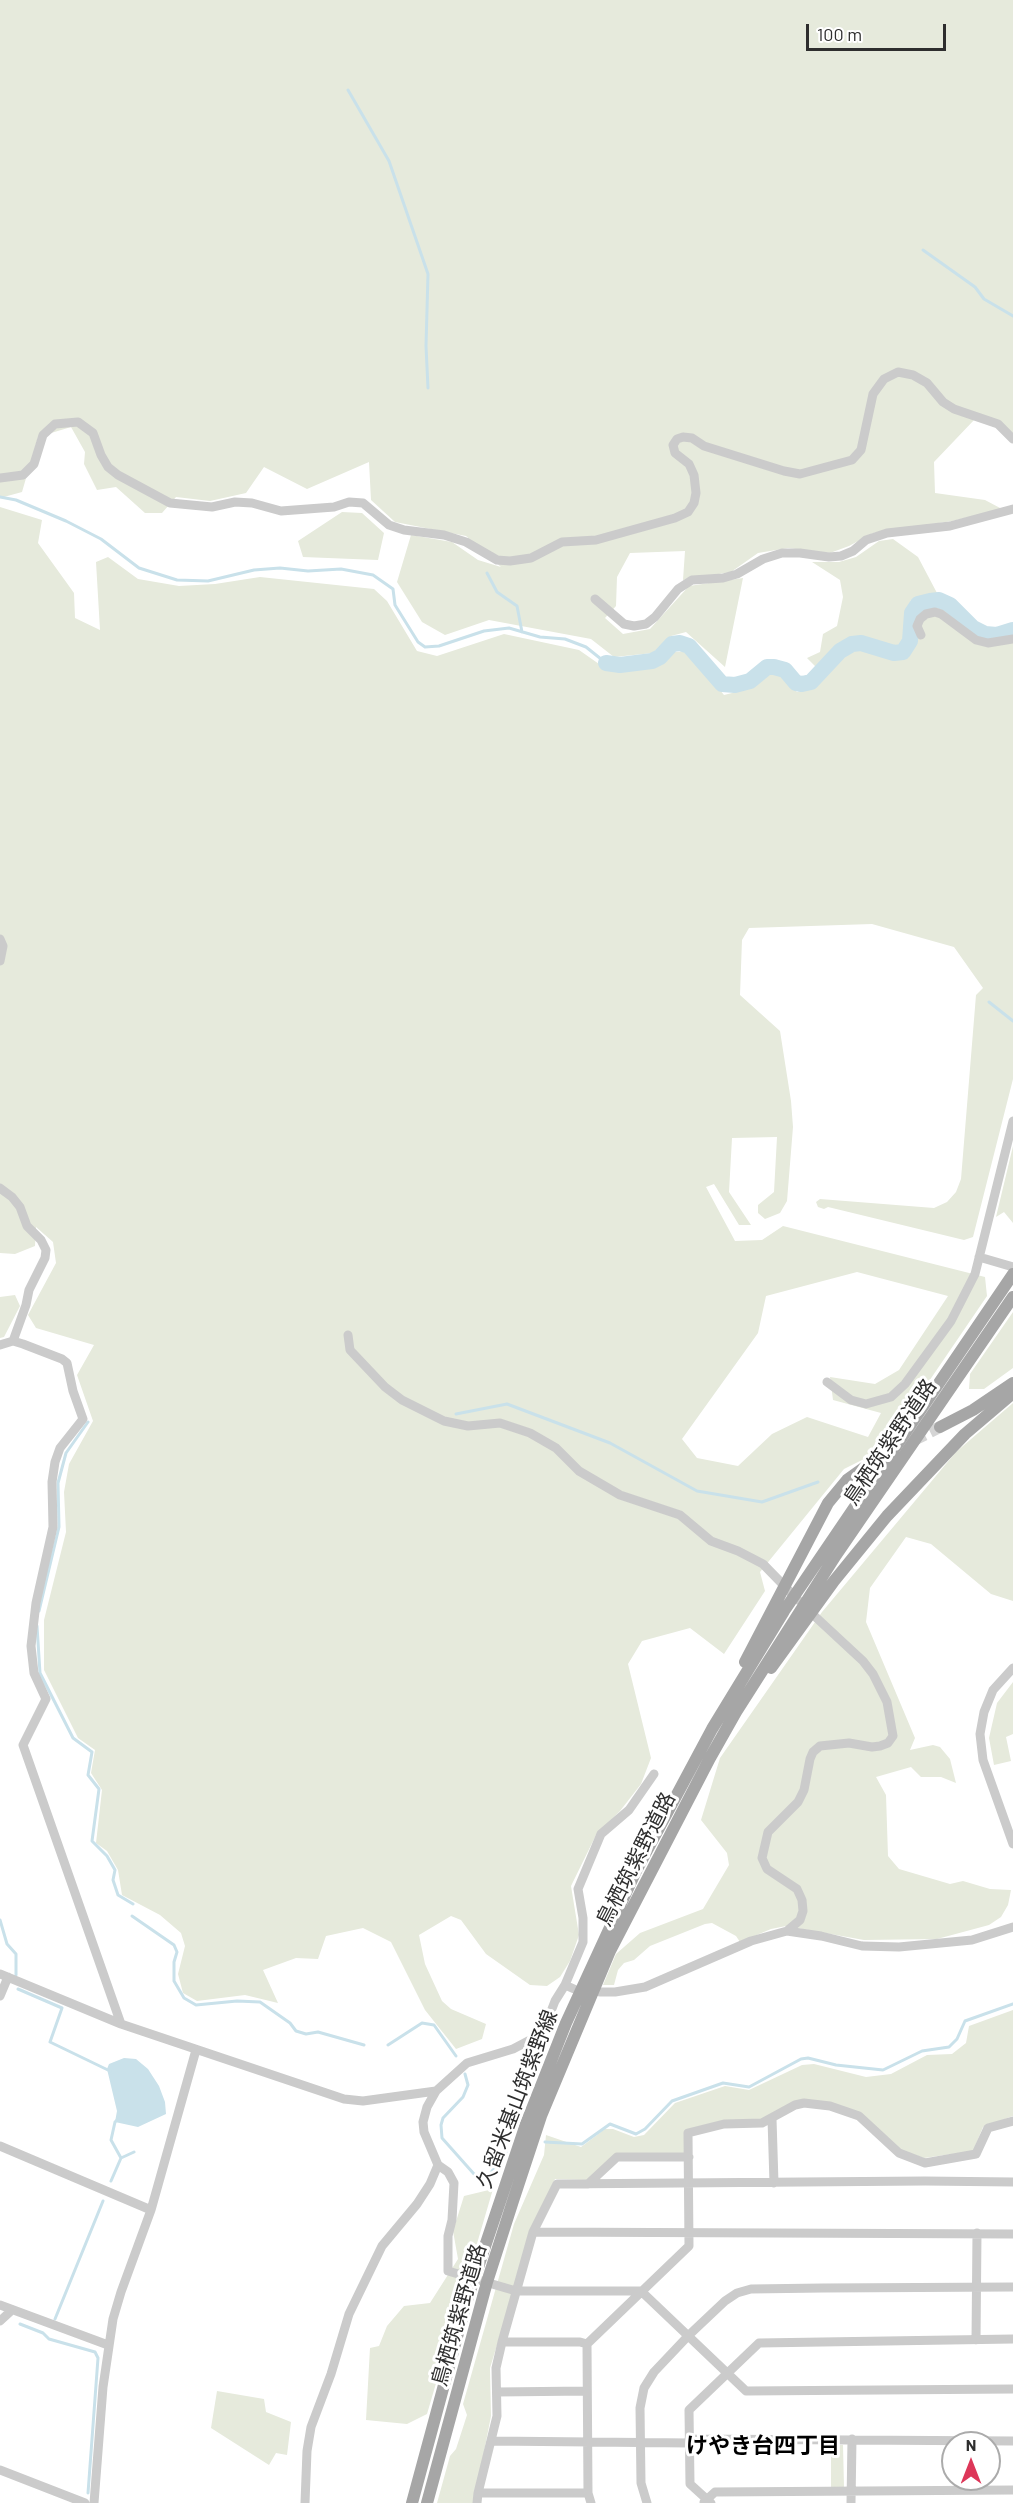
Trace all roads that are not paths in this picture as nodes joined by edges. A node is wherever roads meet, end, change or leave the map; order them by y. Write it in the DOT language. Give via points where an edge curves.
graph roads {
  1 [pos="1013,439"];
  2 [pos="0,478"];
  3 [pos="1013,509"];
  4 [pos="595,599"];
  5 [pos="921,635"];
  6 [pos="1013,639"];
  7 [pos="0,939"];
  8 [pos="0,961"];
  9 [pos="1013,1121"];
  10 [pos="0,1188"];
  11 [pos="979,1257"];
  12 [pos="1013,1266"];
  13 [pos="1013,1274"];
  14 [pos="1013,1297"];
  15 [pos="348,1335"];
  16 [pos="13,1341"];
  17 [pos="0,1345"];
  18 [pos="827,1382"];
  19 [pos="1013,1383"];
  20 [pos="1013,1393"];
  21 [pos="940,1426"];
  22 [pos="868,1465"];
  23 [pos="1013,1668"];
  24 [pos="728,1702"];
  25 [pos="736,1712"];
  26 [pos="712,1729"];
  27 [pos="654,1774"];
  28 [pos="1013,1844"];
  29 [pos="1013,1927"];
  30 [pos="787,1931"];
  31 [pos="4,1975"];
  32 [pos="600,1992"];
  33 [pos="0,1996"];
  34 [pos="121,2024"];
  35 [pos="195,2050"];
  36 [pos="436,2091"];
  37 [pos="772,2119"];
  38 [pos="1013,2121"];
  39 [pos="0,2146"];
  40 [pos="689,2157"];
  41 [pos="925,2163"];
  42 [pos="438,2164"];
  43 [pos="925,2181"];
  44 [pos="1013,2182"];
  45 [pos="588,2184"];
  46 [pos="690,2184"];
  47 [pos="774,2184"];
  48 [pos="151,2211"];
  49 [pos="533,2232"];
  50 [pos="689,2233"];
  51 [pos="977,2233"];
  52 [pos="1013,2234"];
  53 [pos="976,2287"];
  54 [pos="1013,2287"];
  55 [pos="516,2291"];
  56 [pos="641,2291"];
  57 [pos="0,2305"];
  58 [pos="12,2310"];
  59 [pos="0,2321"];
  60 [pos="689,2335"];
  61 [pos="1013,2339"];
  62 [pos="976,2340"];
  63 [pos="502,2342"];
  64 [pos="587,2344"];
  65 [pos="108,2345"];
  66 [pos="728,2374"];
  67 [pos="1013,2390"];
  68 [pos="497,2391"];
  69 [pos="587,2391"];
  70 [pos="852,2439"];
  71 [pos="492,2441"];
  72 [pos="689,2441"];
  73 [pos="1013,2441"];
  74 [pos="587,2442"];
  75 [pos="640,2444"];
  76 [pos="0,2470"];
  77 [pos="1013,2490"];
  78 [pos="851,2491"];
  79 [pos="588,2493"];
  80 [pos="478,2498"];
  81 [pos="707,2502"];
  82 [pos="85,2503"];
  83 [pos="94,2503"];
  84 [pos="305,2503"];
  85 [pos="412,2503"];
  86 [pos="427,2503"];
  87 [pos="591,2503"];
  88 [pos="647,2503"];
  89 [pos="851,2503"];
  1 -- 2 [label="street" via="998,424 954,409 927,383 898,372 884,379 873,394 861,450 852,460 800,474 683,437 673,445 694,475 696,493 688,512 596,540 562,542 531,558 510,561 497,560 466,542 444,535 389,525 363,503 281,511 252,503 212,507 170,503 118,475 101,455 93,433 78,422 55,424 43,435 34,464 23,475"];
  3 -- 4 [label="street" via="950,526 887,533 866,540 841,556 782,553 737,574 692,580 678,589 646,624 624,624"];
  5 -- 6 [label="street" via="917,626 920,619 935,612 976,640 988,643"];
  7 -- 8 [label="street"];
  9 -- 11 [label="street"];
  10 -- 16 [label="street" via="16,1202 27,1226 46,1250"];
  11 -- 12 [label="street"];
  11 -- 18 [label="street" via="970,1287 951,1321 891,1397 866,1404 851,1400"];
  13 -- 24 [label="main road, 鳥栖筑紫野道路" via="784,1611"];
  14 -- 25 [label="main road, 鳥栖筑紫野道路" via="836,1555"];
  15 -- 30 [label="street" via="350,1350 402,1400 444,1421 468,1426 500,1423 530,1433 556,1448 579,1471 620,1495 680,1515 711,1541 763,1564 873,1674 887,1702 893,1736 880,1746 820,1746 810,1759 798,1802 764,1839 762,1858 767,1869 797,1889 802,1900 800,1920"];
  16 -- 17 [label="street"];
  16 -- 34 [label="street" via="67,1363 83,1419 60,1448 55,1462 52,1527 36,1603 32,1646 34,1672 46,1700 23,1745"];
  19 -- 21 [label="main road" via="974,1410"];
  20 -- 25 [label="main road" via="965,1434 887,1516"];
  22 -- 24 [label="main road" via="847,1480 824,1510 753,1645"];
  23 -- 28 [label="street" via="993,1690 980,1734 983,1760"];
  24 -- 26 [label="main road, 鳥栖筑紫野道路"];
  25 -- 86 [label="main road, 鳥栖筑紫野道路" via="610,1951 541,2116 487,2282"];
  26 -- 85 [label="main road, 久留米基山筑紫野線" via="602,1942 526,2124 467,2300"];
  27 -- 36 [label="street" via="629,1810 601,1834 578,1889 584,1942 569,1987 555,2001 545,2027 513,2049 468,2063"];
  29 -- 30 [label="street" via="972,1940 899,1947 862,1946"];
  30 -- 32 [label="street" via="751,1941 645,1987"];
  31 -- 33 [label="street"];
  31 -- 34 [label="street"];
  34 -- 35 [label="street"];
  35 -- 36 [label="street" via="351,2101"];
  35 -- 48 [label="street"];
  36 -- 42 [label="street" via="423,2122"];
  37 -- 40 [label="street" via="688,2133"];
  37 -- 41 [label="street" via="795,2104 830,2106 859,2116 899,2153"];
  37 -- 47 [label="street"];
  38 -- 41 [label="street" via="988,2128 976,2154"];
  39 -- 48 [label="street"];
  40 -- 45 [label="street" via="617,2157"];
  40 -- 46 [label="street"];
  41 -- 43 [label="street"];
  42 -- 55 [label="street" via="454,2183 448,2271"];
  42 -- 84 [label="street" via="417,2204 382,2246 349,2314 332,2374 311,2427"];
  43 -- 44 [label="street"];
  43 -- 47 [label="street"];
  45 -- 46 [label="street"];
  45 -- 49 [label="street" via="557,2184"];
  46 -- 47 [label="street"];
  46 -- 50 [label="street"];
  48 -- 65 [label="street" via="121,2292"];
  49 -- 50 [label="street"];
  49 -- 55 [label="street"];
  50 -- 51 [label="street"];
  50 -- 56 [label="street" via="688,2246"];
  51 -- 52 [label="street"];
  51 -- 53 [label="street"];
  53 -- 54 [label="street"];
  53 -- 60 [label="street" via="752,2289 725,2301"];
  53 -- 62 [label="street"];
  55 -- 56 [label="street"];
  55 -- 63 [label="street"];
  56 -- 60 [label="street"];
  56 -- 64 [label="street"];
  57 -- 58 [label="street"];
  58 -- 59 [label="street"];
  58 -- 65 [label="street"];
  60 -- 66 [label="street"];
  60 -- 75 [label="street" via="644,2388"];
  61 -- 62 [label="street"];
  62 -- 66 [label="street" via="759,2343"];
  63 -- 64 [label="street"];
  63 -- 68 [label="street" via="496,2368"];
  64 -- 69 [label="street"];
  65 -- 83 [label="street"];
  66 -- 67 [label="street" via="746,2391"];
  66 -- 72 [label="street" via="689,2410"];
  68 -- 69 [label="street"];
  68 -- 71 [label="street"];
  69 -- 74 [label="street"];
  70 -- 72 [label="street"];
  70 -- 73 [label="street"];
  70 -- 78 [label="street"];
  71 -- 74 [label="street"];
  71 -- 80 [label="street"];
  72 -- 75 [label="street"];
  72 -- 81 [label="street" via="690,2484"];
  74 -- 75 [label="street"];
  74 -- 79 [label="street"];
  75 -- 88 [label="street" via="641,2483"];
  76 -- 82 [label="street"];
  77 -- 78 [label="street"];
  78 -- 81 [label="street" via="715,2493"];
  78 -- 89 [label="street"];
  79 -- 80 [label="street"];
  79 -- 87 [label="street"];
}
